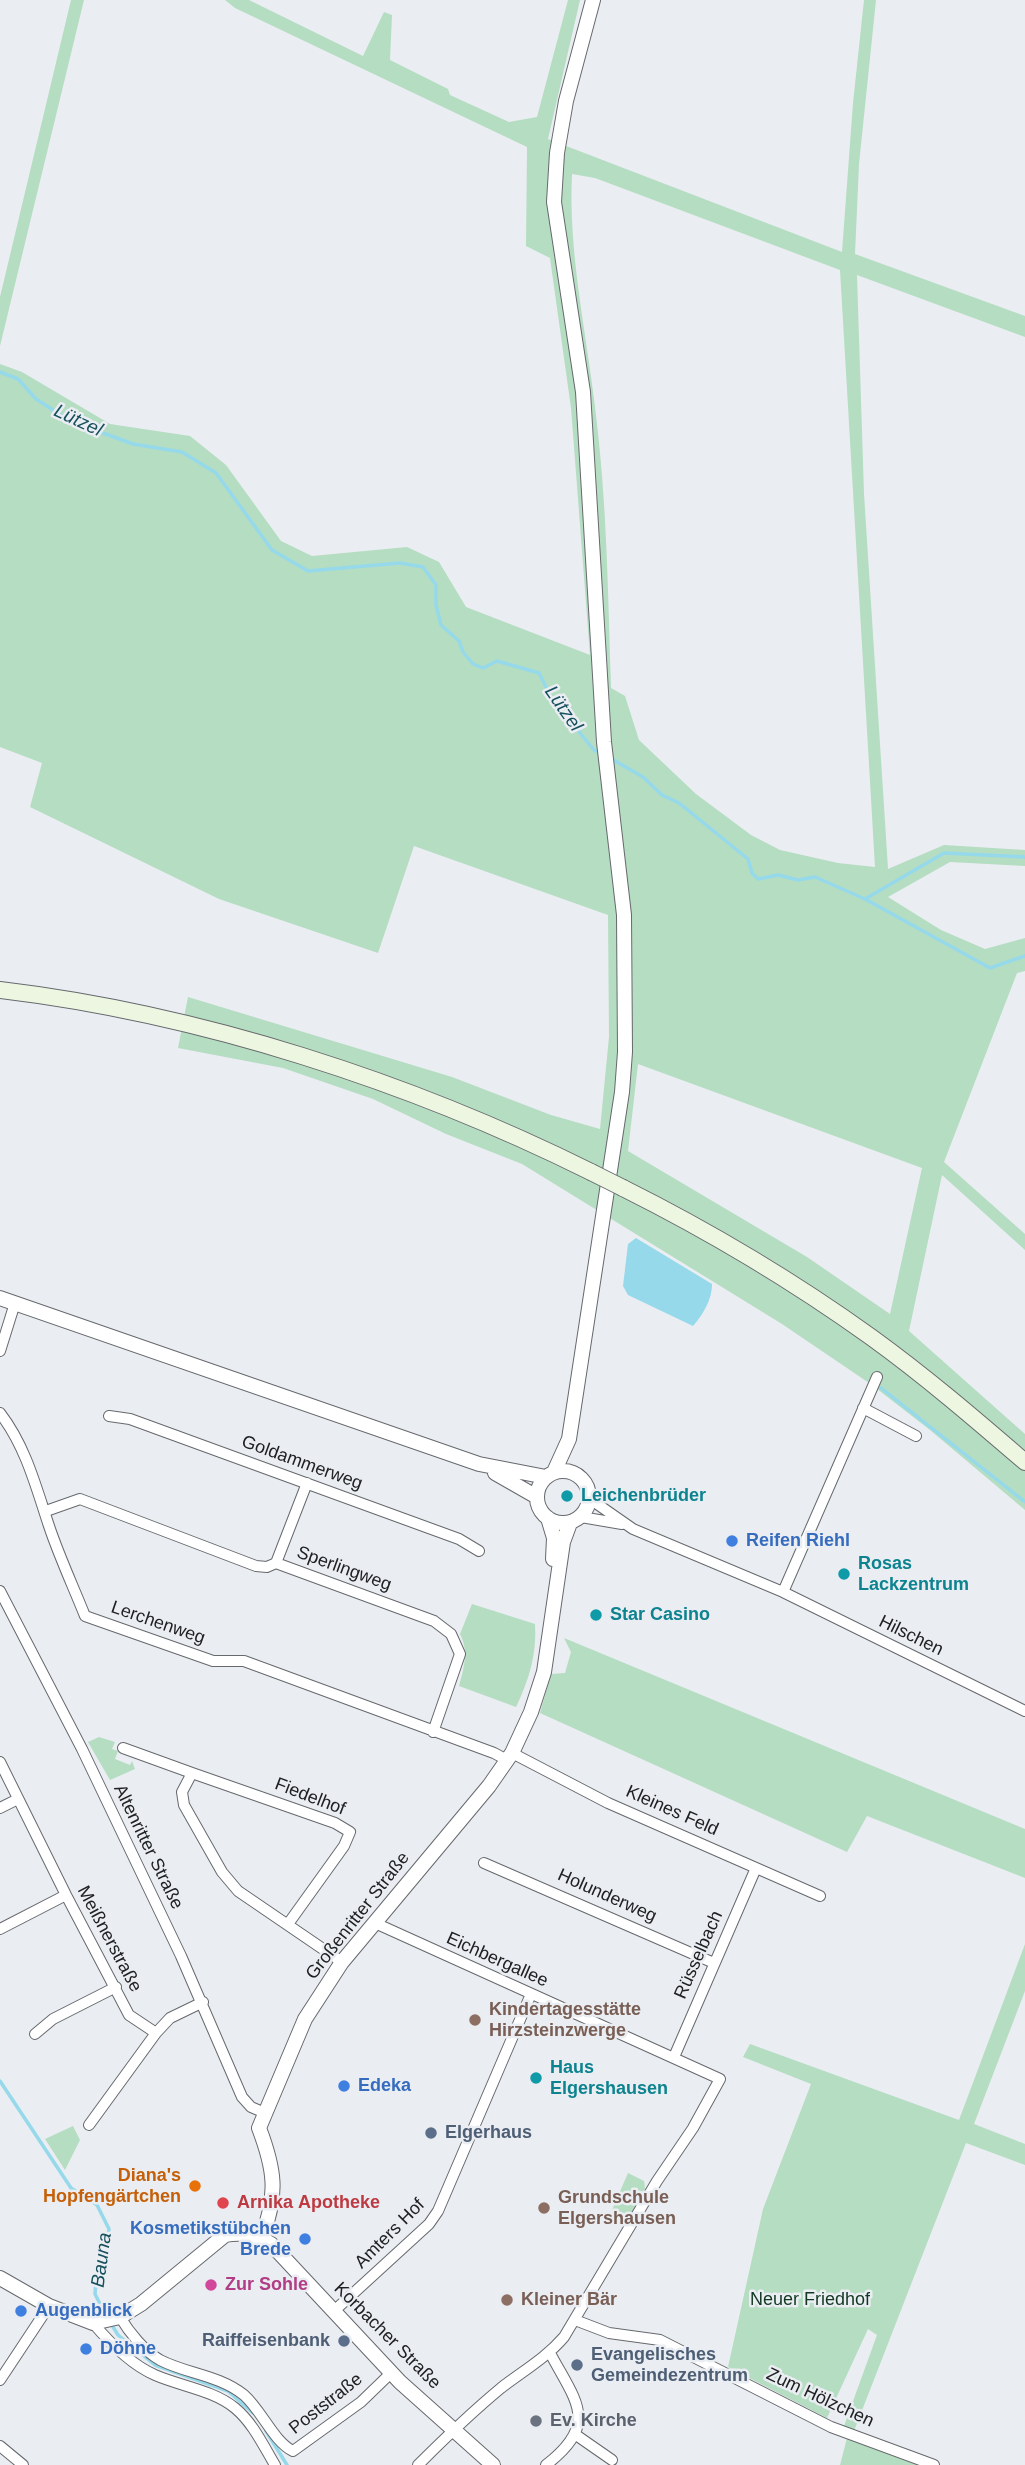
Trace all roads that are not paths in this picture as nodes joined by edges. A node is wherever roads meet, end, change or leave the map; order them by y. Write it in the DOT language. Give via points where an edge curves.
graph roads {
  1 [pos="593,0"];
  2 [pos="0,990"];
  3 [pos="0,1298"];
  4 [pos="15,1303"];
  5 [pos="0,1352"];
  6 [pos="877,1377"];
  7 [pos="863,1408"];
  8 [pos="0,1413"];
  9 [pos="109,1416"];
  10 [pos="916,1436"];
  11 [pos="569,1439"];
  12 [pos="1025,1461"];
  13 [pos="479,1464"];
  14 [pos="575,1474"];
  15 [pos="550,1475"];
  16 [pos="307,1483"];
  17 [pos="537,1497"];
  18 [pos="590,1499"];
  19 [pos="46,1511"];
  20 [pos="548,1518"];
  21 [pos="575,1520"];
  22 [pos="625,1525"];
  23 [pos="480,1551"];
  24 [pos="276,1563"];
  25 [pos="0,1591"];
  26 [pos="783,1592"];
  27 [pos="549,1637"];
  28 [pos="1025,1710"];
  29 [pos="433,1732"];
  30 [pos="123,1748"];
  31 [pos="510,1757"];
  32 [pos="0,1762"];
  33 [pos="192,1773"];
  34 [pos="18,1799"];
  35 [pos="0,1808"];
  36 [pos="484,1863"];
  37 [pos="756,1867"];
  38 [pos="66,1895"];
  39 [pos="820,1896"];
  40 [pos="375,1923"];
  41 [pos="288,1924"];
  42 [pos="0,1929"];
  43 [pos="342,1962"];
  44 [pos="714,1963"];
  45 [pos="116,1987"];
  46 [pos="531,1994"];
  47 [pos="202,2002"];
  48 [pos="156,2033"];
  49 [pos="36,2034"];
  50 [pos="674,2057"];
  51 [pos="265,2113"];
  52 [pos="89,2125"];
  53 [pos="262,2237"];
  54 [pos="0,2278"];
  55 [pos="49,2306"];
  56 [pos="334,2311"];
  57 [pos="120,2317"];
  58 [pos="575,2320"];
  59 [pos="93,2323"];
  60 [pos="550,2353"];
  61 [pos="391,2373"];
  62 [pos="0,2380"];
  63 [pos="455,2428"];
  64 [pos="576,2435"];
  65 [pos="0,2446"];
  66 [pos="612,2460"];
  67 [pos="23,2465"];
  68 [pos="275,2465"];
  69 [pos="418,2465"];
  70 [pos="493,2465"];
  71 [pos="546,2465"];
  72 [pos="933,2465"];
  1 -- 11 [label="street" via="566,101 554,202 583,392 604,742 624,915 625,1052"];
  2 -- 12 [label="main road, bridge" via="70,999 218,1033 354,1072 508,1133 699,1228 790,1283 871,1337"];
  3 -- 4 [label="street"];
  4 -- 5 [label="street"];
  4 -- 13 [label="street"];
  6 -- 7 [label="street"];
  7 -- 10 [label="street"];
  7 -- 26 [label="street"];
  8 -- 19 [label="street, Lerchenweg" via="14,1432"];
  9 -- 16 [label="street, Goldammerweg" via="130,1419"];
  11 -- 14 [label="street"];
  11 -- 15 [label="street"];
  13 -- 15 [label="street"];
  13 -- 17 [label="street"];
  14 -- 15 [label="street"];
  14 -- 18 [label="street" via="586,1484"];
  15 -- 17 [label="street" via="541,1483"];
  16 -- 23 [label="street, Goldammerweg"];
  16 -- 24 [label="street"];
  17 -- 20 [label="street"];
  18 -- 21 [label="street"];
  18 -- 22 [label="street, Hilschen"];
  19 -- 24 [label="street, Sperlingweg" via="80,1500 256,1566"];
  19 -- 29 [label="street, Lerchenweg" via="85,1616 213,1661 244,1661"];
  20 -- 21 [label="street"];
  20 -- 27 [label="street, Großenritter Straße" via="554,1538"];
  21 -- 22 [label="street, Hilschen"];
  21 -- 27 [label="street, Großenritter Straße" via="563,1542"];
  22 -- 26 [label="street, Hilschen"];
  24 -- 29 [label="street, Sperlingweg" via="434,1621 451,1634 460,1654"];
  25 -- 47 [label="street, Altenritter Straße" via="82,1749"];
  26 -- 28 [label="street, Hilschen"];
  27 -- 31 [label="street, Großenritter Straße" via="531,1712"];
  29 -- 31 [label="street, Lerchenweg"];
  30 -- 33 [label="street, Fiedelhof"];
  31 -- 37 [label="street, Kleines Feld"];
  31 -- 40 [label="street, Großenritter Straße"];
  32 -- 34 [label="street, Meißnerstraße"];
  33 -- 41 [label="street" via="182,1792 184,1805 222,1872 238,1891"];
  33 -- 41 [label="street, Fiedelhof" via="350,1832"];
  34 -- 35 [label="street"];
  34 -- 38 [label="street, Meißnerstraße"];
  36 -- 44 [label="street, Holunderweg"];
  37 -- 39 [label="street, Kleines Feld"];
  37 -- 44 [label="street, Rüsselbach"];
  38 -- 42 [label="street"];
  38 -- 45 [label="street, Meißnerstraße"];
  40 -- 43 [label="street, Großenritter Straße"];
  40 -- 46 [label="street, Eichbergallee"];
  41 -- 43 [label="street"];
  43 -- 51 [label="street, Großenritter Straße" via="305,2019"];
  44 -- 50 [label="street, Rüsselbach"];
  45 -- 48 [label="street, Meißnerstraße" via="129,2015"];
  45 -- 49 [label="street" via="53,2019"];
  46 -- 50 [label="street, Eichbergallee"];
  46 -- 56 [label="street, Amters Hof" via="447,2194 429,2224"];
  47 -- 48 [label="street" via="170,2018"];
  47 -- 51 [label="street, Altenritter Straße" via="242,2097"];
  48 -- 52 [label="street"];
  50 -- 58 [label="street, Eichbergallee" via="720,2079"];
  51 -- 53 [label="street, Großenritter Straße" via="259,2128 273,2172 273,2188"];
  53 -- 56 [label="street, Korbacher Straße"];
  53 -- 57 [label="street" via="236,2233 217,2239"];
  54 -- 55 [label="street"];
  55 -- 59 [label="street"];
  55 -- 62 [label="street"];
  56 -- 61 [label="street, Korbacher Straße"];
  57 -- 59 [label="street"];
  57 -- 61 [label="street, Poststraße" via="130,2333 159,2359 228,2383 258,2409 285,2447 293,2451 361,2402"];
  58 -- 60 [label="street"];
  58 -- 72 [label="street, Zum Hölzchen" via="601,2331 660,2340 831,2427"];
  59 -- 68 [label="street" via="153,2374 233,2406 250,2423"];
  60 -- 63 [label="street"];
  60 -- 64 [label="street" via="580,2414"];
  61 -- 63 [label="street, Korbacher Straße"];
  63 -- 69 [label="street"];
  63 -- 70 [label="street, Korbacher Straße"];
  64 -- 66 [label="street"];
  64 -- 71 [label="street"];
  65 -- 67 [label="street"];
}
